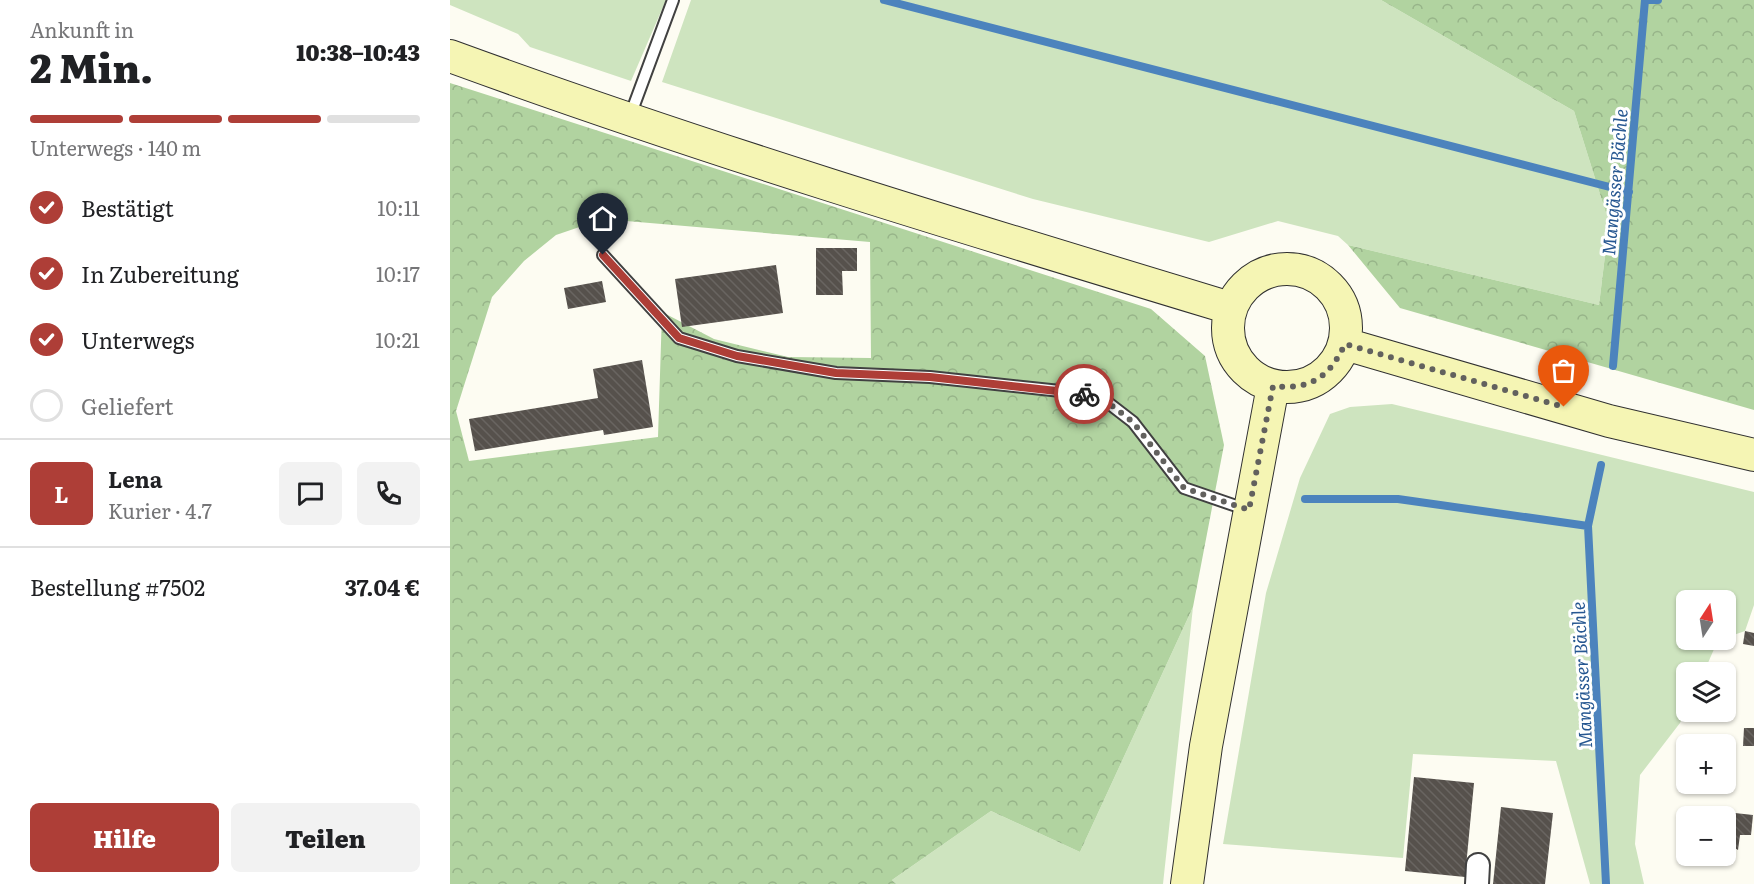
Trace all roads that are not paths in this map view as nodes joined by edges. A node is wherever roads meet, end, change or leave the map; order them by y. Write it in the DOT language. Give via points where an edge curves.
graph roads {
  1 [pos="673,0"];
  2 [pos="450,56"];
  3 [pos="629,120"];
  4 [pos="603,255"];
  5 [pos="1230,308"];
  6 [pos="1345,344"];
  7 [pos="1273,386"];
  8 [pos="1754,455"];
  9 [pos="1249,510"];
  10 [pos="1187,884"];
  1 -- 3 [label="lane"];
  2 -- 3 [label="main road"];
  3 -- 5 [label="main road" via="897,207"];
  4 -- 9 [label="lane" via="679,338 737,356 836,373 930,377 1098,395 1133,422 1184,488"];
  5 -- 6 [label="main road" via="1255,277 1274,270 1295,269 1314,275 1330,287 1342,304 1347,323"];
  5 -- 7 [label="main road" via="1230,347 1240,365 1254,378"];
  6 -- 7 [label="main road" via="1325,374 1309,384"];
  6 -- 8 [label="main road" via="1609,421"];
  7 -- 9 [label="main road"];
  9 -- 10 [label="main road" via="1206,746"];
}
